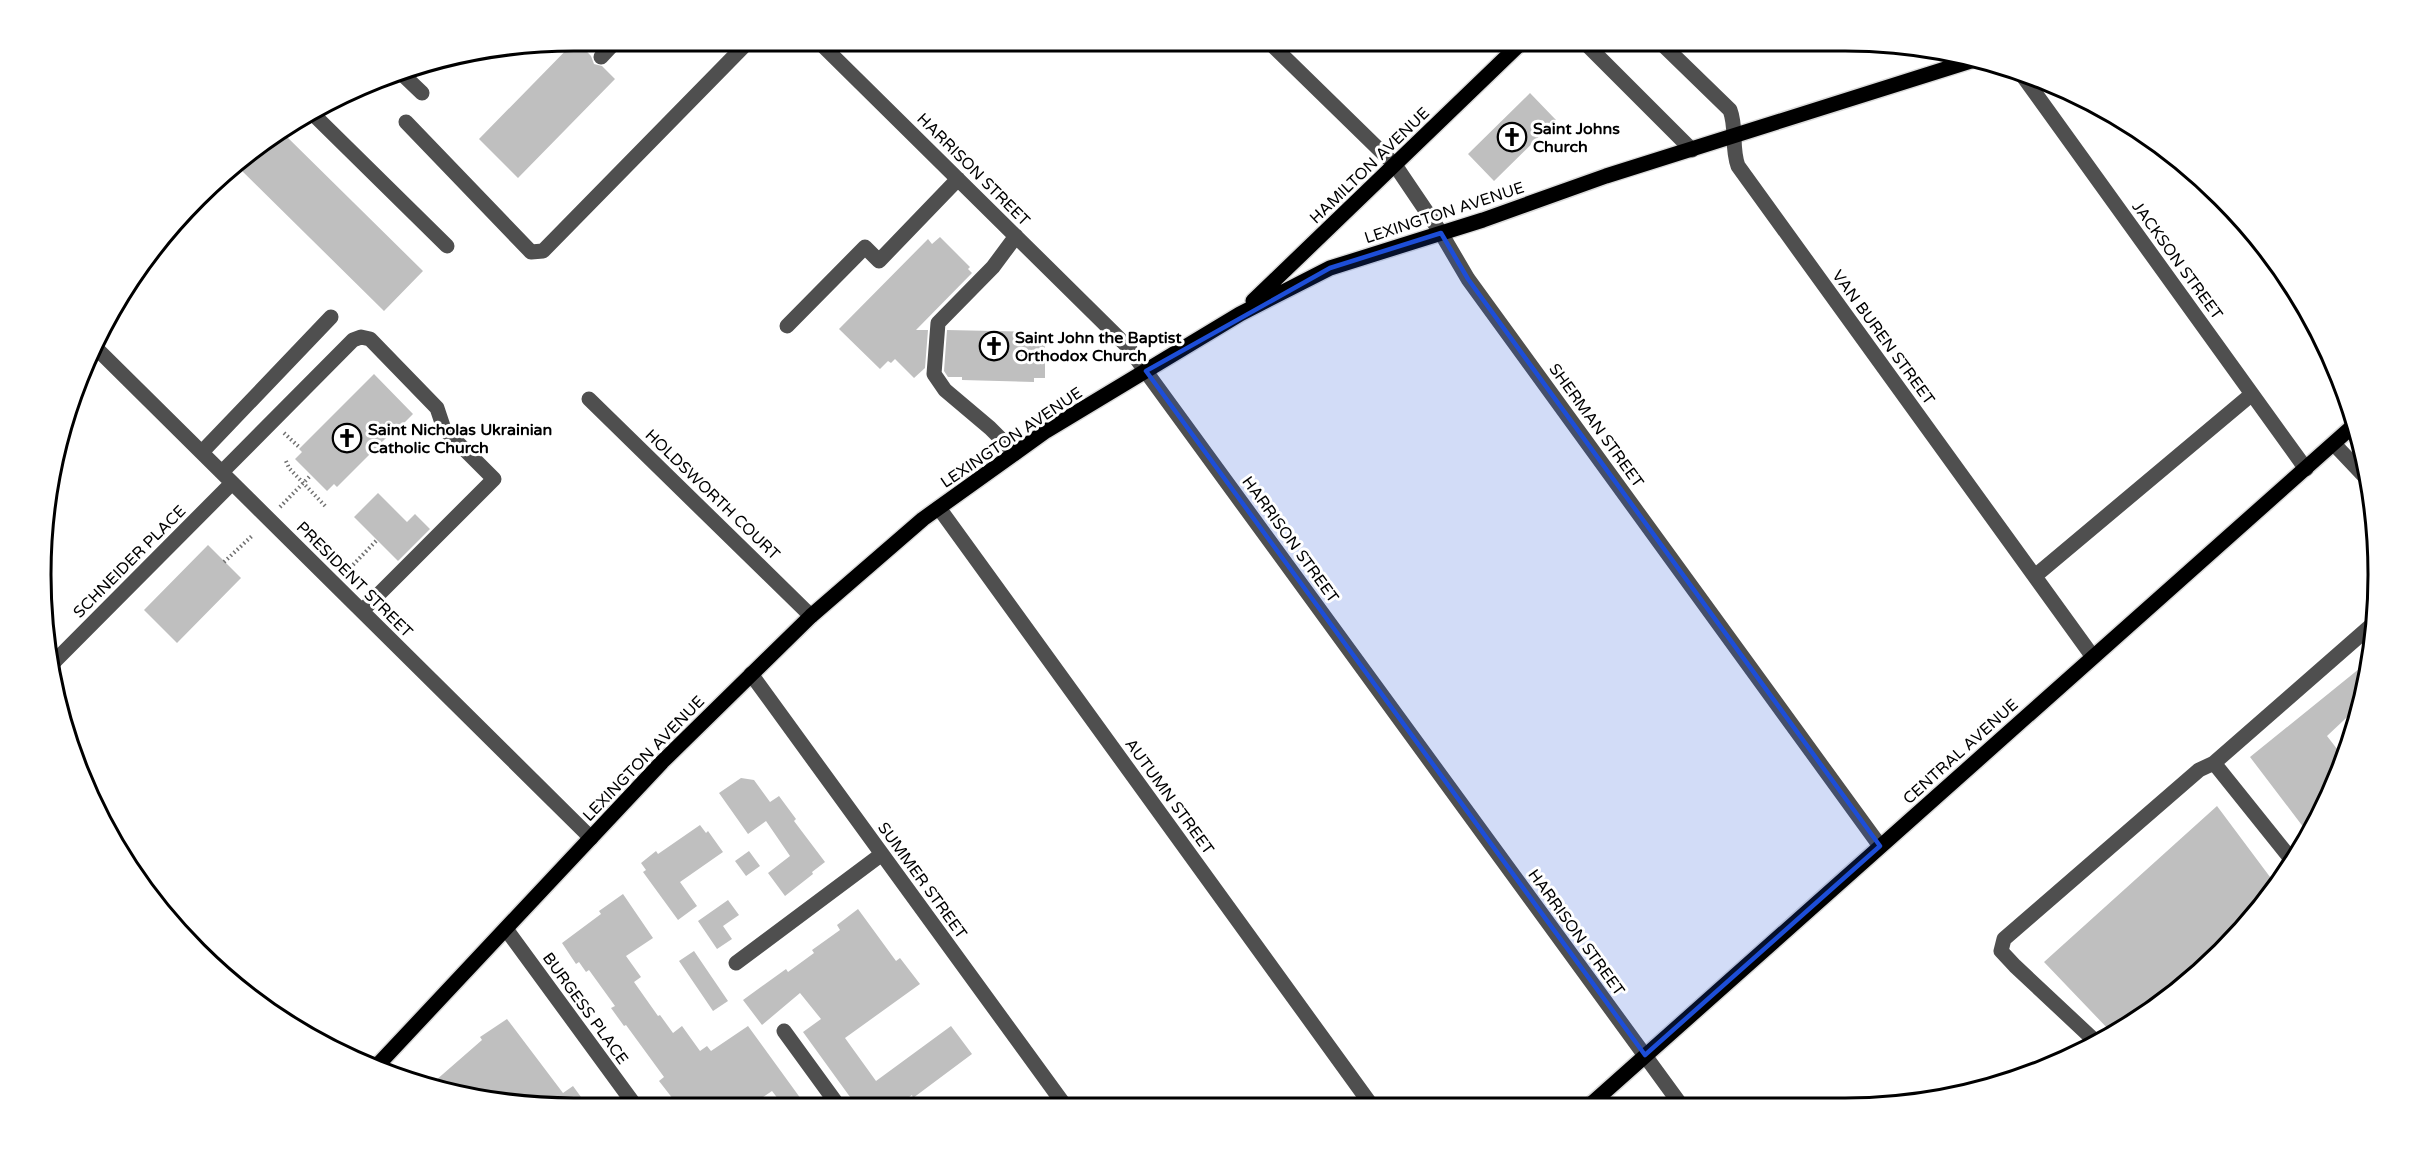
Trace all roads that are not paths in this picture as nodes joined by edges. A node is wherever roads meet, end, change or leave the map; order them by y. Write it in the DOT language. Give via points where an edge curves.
graph roads {
  1 [pos="606,51"];
  2 [pos="738,51"];
  3 [pos="829,51"];
  4 [pos="1279,51"];
  5 [pos="1512,51"];
  6 [pos="1594,51"];
  7 [pos="1670,51"];
  8 [pos="601,57"];
  9 [pos="1962,65"];
  10 [pos="407,79"];
  11 [pos="2030,85"];
  12 [pos="422,93"];
  13 [pos="318,119"];
  14 [pos="406,122"];
  15 [pos="1734,136"];
  16 [pos="1692,150"];
  17 [pos="1395,165"];
  18 [pos="958,179"];
  19 [pos="1441,233"];
  20 [pos="1016,236"];
  21 [pos="447,246"];
  22 [pos="1240,314"];
  23 [pos="330,317"];
  24 [pos="787,326"];
  25 [pos="101,353"];
  26 [pos="1146,371"];
  27 [pos="2253,394"];
  28 [pos="589,399"];
  29 [pos="2348,431"];
  30 [pos="2334,444"];
  31 [pos="202,452"];
  32 [pos="1015,453"];
  33 [pos="2357,468"];
  34 [pos="2306,469"];
  35 [pos="227,478"];
  36 [pos="939,508"];
  37 [pos="2035,576"];
  38 [pos="362,611"];
  39 [pos="811,616"];
  40 [pos="2365,631"];
  41 [pos="2093,657"];
  42 [pos="58,658"];
  43 [pos="751,674"];
  44 [pos="2214,763"];
  45 [pos="591,838"];
  46 [pos="1880,846"];
  47 [pos="882,854"];
  48 [pos="2287,854"];
  49 [pos="506,929"];
  50 [pos="736,963"];
  51 [pos="784,1031"];
  52 [pos="2090,1036"];
  53 [pos="1646,1055"];
  54 [pos="382,1061"];
  55 [pos="630,1098"];
  56 [pos="833,1098"];
  57 [pos="1059,1098"];
  58 [pos="1366,1098"];
  59 [pos="1598,1098"];
  60 [pos="1677,1098"];
  1 -- 8 [label="street"];
  2 -- 14 [label="street" via="537,253 531,252"];
  3 -- 18 [label="street, HARRISON STREET"];
  4 -- 17 [label="street, SHERMAN STREET"];
  5 -- 17 [label="main road, HAMILTON AVENUE"];
  6 -- 16 [label="street"];
  7 -- 15 [label="street, VAN BUREN STREET" via="1730,110 1735,122"];
  9 -- 15 [label="main road, LEXINGTON AVENUE"];
  10 -- 12 [label="street"];
  11 -- 27 [label="street, JACKSON STREET"];
  13 -- 21 [label="street"];
  15 -- 16 [label="main road, LEXINGTON AVENUE"];
  15 -- 37 [label="street, VAN BUREN STREET" via="1738,166"];
  16 -- 19 [label="main road, LEXINGTON AVENUE"];
  17 -- 19 [label="street, SHERMAN STREET"];
  17 -- 22 [label="main road, HAMILTON AVENUE"];
  18 -- 20 [label="street, HARRISON STREET"];
  18 -- 24 [label="street" via="879,261 865,247"];
  19 -- 22 [label="main road, LEXINGTON AVENUE" via="1329,268"];
  19 -- 46 [label="street, SHERMAN STREET" via="1468,279"];
  20 -- 26 [label="street, HARRISON STREET" via="1128,347"];
  20 -- 32 [label="street" via="993,267 938,323 934,374 945,390"];
  22 -- 26 [label="main road, LEXINGTON AVENUE"];
  23 -- 31 [label="street"];
  25 -- 31 [label="street, PRESIDENT STREET"];
  26 -- 32 [label="main road, LEXINGTON AVENUE"];
  26 -- 53 [label="street, HARRISON STREET"];
  27 -- 34 [label="street, JACKSON STREET"];
  27 -- 37 [label="street"];
  28 -- 39 [label="street, HOLDSWORTH COURT"];
  29 -- 30 [label="main road, CENTRAL AVENUE"];
  30 -- 33 [label="street"];
  30 -- 34 [label="main road, CENTRAL AVENUE"];
  31 -- 35 [label="street, PRESIDENT STREET"];
  32 -- 36 [label="main road, LEXINGTON AVENUE"];
  34 -- 41 [label="main road, CENTRAL AVENUE"];
  35 -- 38 [label="street, PRESIDENT STREET"];
  35 -- 38 [label="street, SCHNEIDER PLACE" via="353,340 370,339 437,408 444,429 494,479"];
  35 -- 42 [label="street, SCHNEIDER PLACE"];
  36 -- 39 [label="main road, LEXINGTON AVENUE"];
  36 -- 58 [label="street, AUTUMN STREET"];
  37 -- 41 [label="street, VAN BUREN STREET"];
  38 -- 45 [label="street, PRESIDENT STREET"];
  39 -- 43 [label="main road, LEXINGTON AVENUE"];
  40 -- 44 [label="street"];
  41 -- 46 [label="main road, CENTRAL AVENUE"];
  43 -- 45 [label="main road, LEXINGTON AVENUE"];
  43 -- 47 [label="street, SUMMER STREET"];
  44 -- 48 [label="street"];
  44 -- 52 [label="street" via="2199,770 2004,939 2001,951"];
  45 -- 49 [label="main road, LEXINGTON AVENUE"];
  46 -- 53 [label="main road, CENTRAL AVENUE"];
  47 -- 50 [label="street"];
  47 -- 57 [label="street, SUMMER STREET"];
  49 -- 54 [label="main road, LEXINGTON AVENUE"];
  49 -- 55 [label="street, BURGESS PLACE"];
  51 -- 56 [label="street"];
  53 -- 59 [label="main road, CENTRAL AVENUE"];
  53 -- 60 [label="street, HARRISON STREET"];
}
